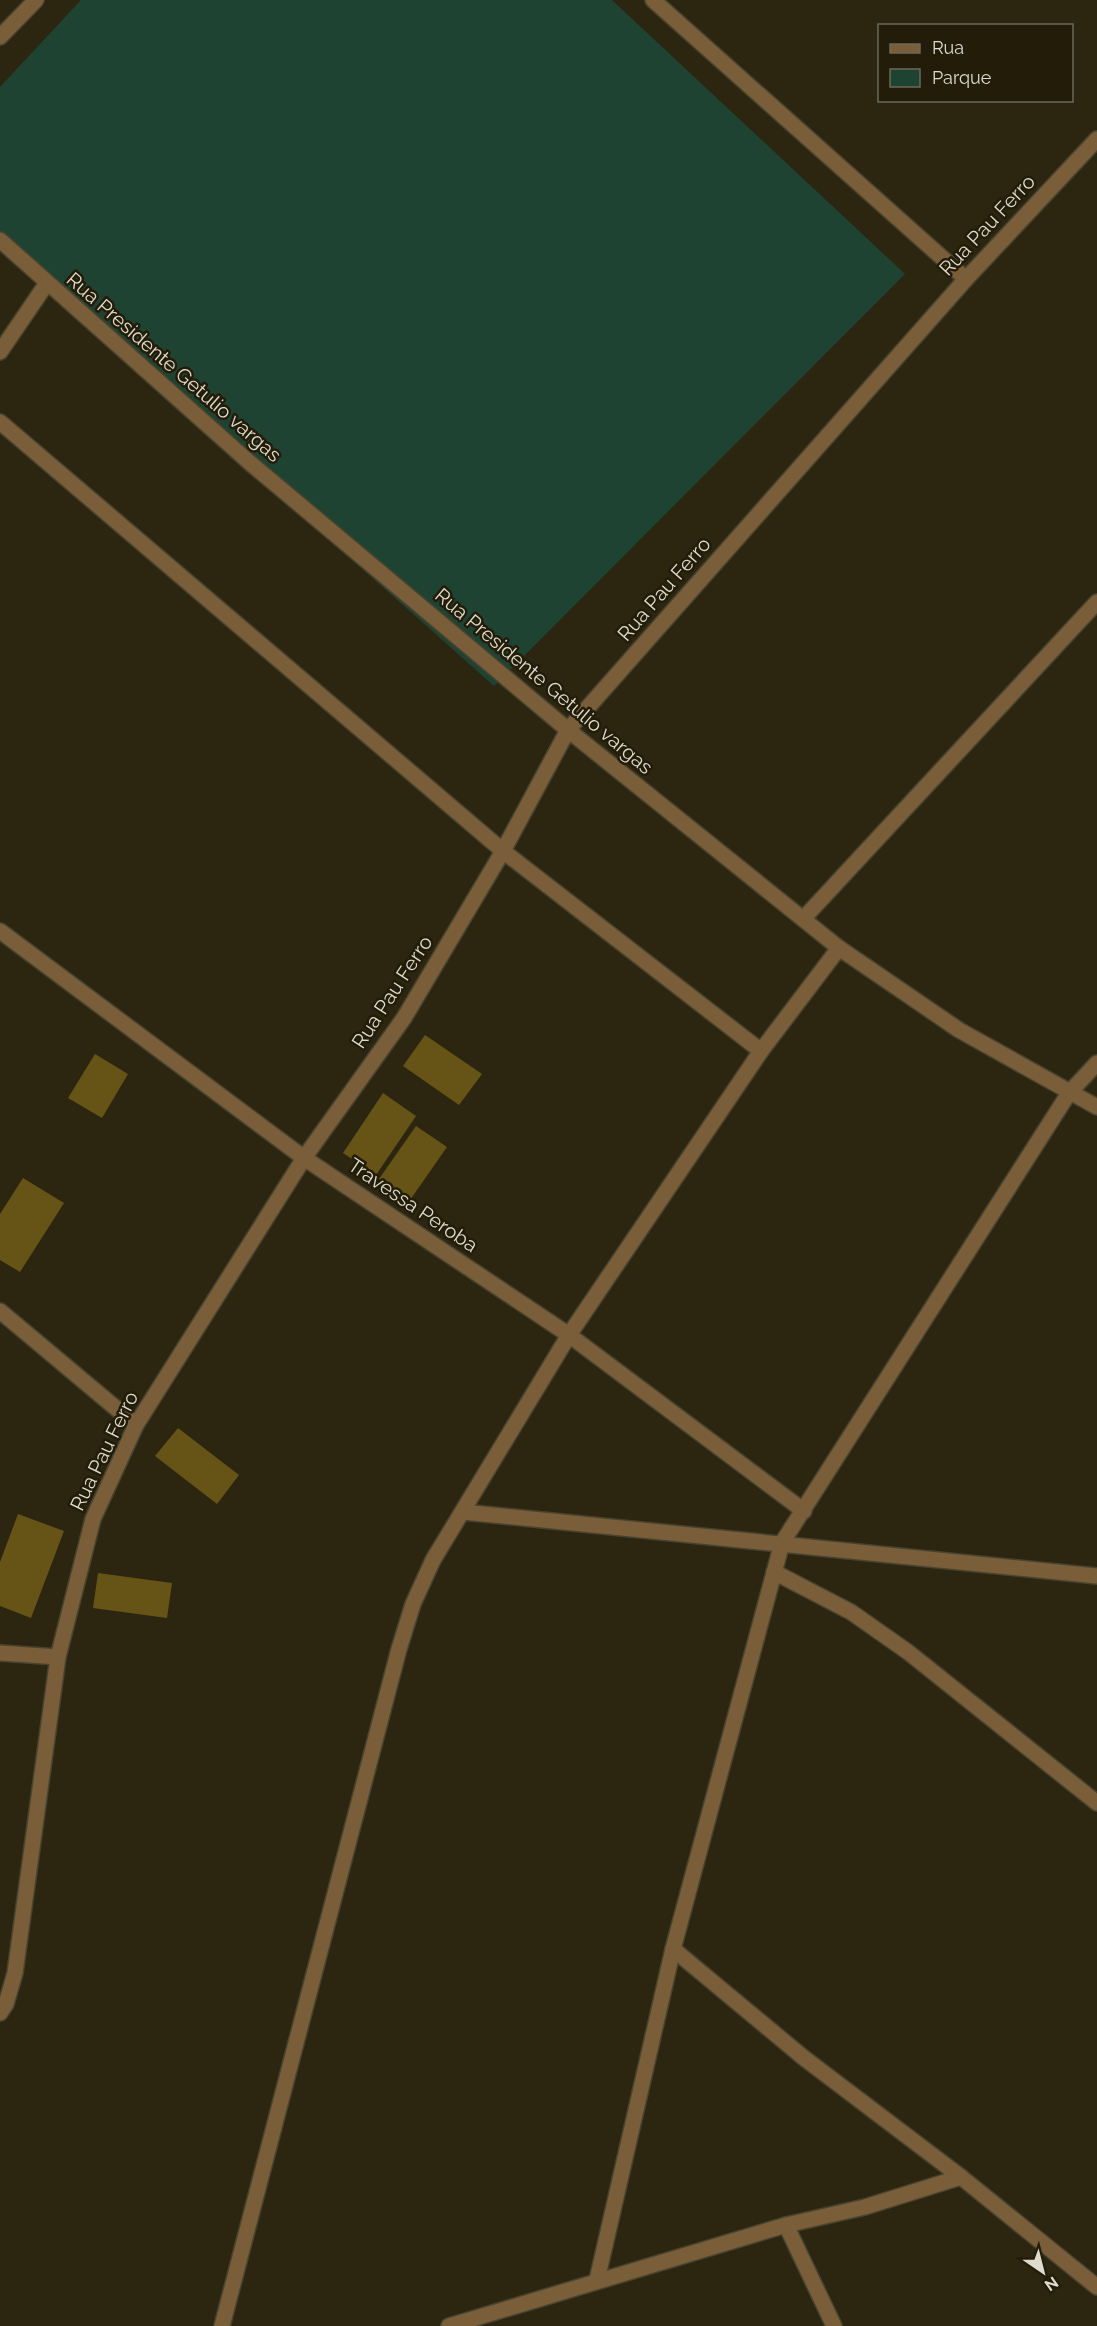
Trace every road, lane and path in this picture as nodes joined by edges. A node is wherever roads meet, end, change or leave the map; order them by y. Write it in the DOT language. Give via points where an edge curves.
graph roads {
  1 [pos="36,0"];
  2 [pos="659,2"];
  3 [pos="0,37"];
  4 [pos="1097,139"];
  5 [pos="0,240"];
  6 [pos="966,279"];
  7 [pos="47,283"];
  8 [pos="0,352"];
  9 [pos="0,422"];
  10 [pos="1097,602"];
  11 [pos="568,730"];
  12 [pos="503,851"];
  13 [pos="803,919"];
  14 [pos="0,931"];
  15 [pos="839,948"];
  16 [pos="761,1051"];
  17 [pos="1097,1063"];
  18 [pos="1069,1093"];
  19 [pos="1097,1107"];
  20 [pos="304,1158"];
  21 [pos="0,1311"];
  22 [pos="569,1335"];
  23 [pos="136,1425"];
  24 [pos="804,1511"];
  25 [pos="463,1512"];
  26 [pos="782,1543"];
  27 [pos="774,1572"];
  28 [pos="1097,1576"];
  29 [pos="0,1653"];
  30 [pos="58,1657"];
  31 [pos="1097,1803"];
  32 [pos="673,1949"];
  33 [pos="0,2013"];
  34 [pos="961,2177"];
  35 [pos="786,2225"];
  36 [pos="597,2280"];
  37 [pos="1097,2287"];
  38 [pos="222,2326"];
  39 [pos="449,2326"];
  40 [pos="834,2326"];
  1 -- 3 [label="street"];
  2 -- 6 [label="street"];
  4 -- 6 [label="street, Rua Pau Ferro"];
  5 -- 7 [label="street, Rua Presidente Getulio vargas"];
  6 -- 11 [label="street, Rua Pau Ferro"];
  7 -- 8 [label="street"];
  7 -- 11 [label="street, Rua Presidente Getulio vargas" via="249,462"];
  9 -- 12 [label="street"];
  10 -- 13 [label="street"];
  11 -- 12 [label="street, Rua Pau Ferro"];
  11 -- 13 [label="street, Rua Presidente Getulio vargas"];
  12 -- 16 [label="street"];
  12 -- 20 [label="street, Rua Pau Ferro" via="404,1018"];
  13 -- 15 [label="street, Rua Presidente Getulio vargas"];
  14 -- 20 [label="street, Travessa Peroba"];
  15 -- 16 [label="street"];
  15 -- 18 [label="street, Rua Presidente Getulio vargas" via="959,1030"];
  16 -- 22 [label="street"];
  17 -- 18 [label="street"];
  18 -- 19 [label="street, Rua Presidente Getulio vargas"];
  18 -- 24 [label="street"];
  20 -- 22 [label="street, Travessa Peroba"];
  20 -- 23 [label="street, Rua Pau Ferro"];
  21 -- 23 [label="street"];
  22 -- 24 [label="street, Travessa Peroba"];
  22 -- 25 [label="street"];
  23 -- 30 [label="street, Rua Pau Ferro" via="93,1519"];
  24 -- 26 [label="street"];
  25 -- 26 [label="street"];
  25 -- 38 [label="street" via="433,1560 399,1649"];
  26 -- 27 [label="street"];
  26 -- 28 [label="street"];
  27 -- 31 [label="street" via="851,1612 908,1652"];
  27 -- 32 [label="street"];
  29 -- 30 [label="street"];
  30 -- 33 [label="street, Rua Pau Ferro" via="15,1973"];
  32 -- 34 [label="street" via="804,2058"];
  32 -- 36 [label="street"];
  34 -- 35 [label="street" via="865,2207"];
  34 -- 37 [label="street"];
  35 -- 36 [label="street"];
  35 -- 40 [label="street"];
  36 -- 39 [label="street"];
}
